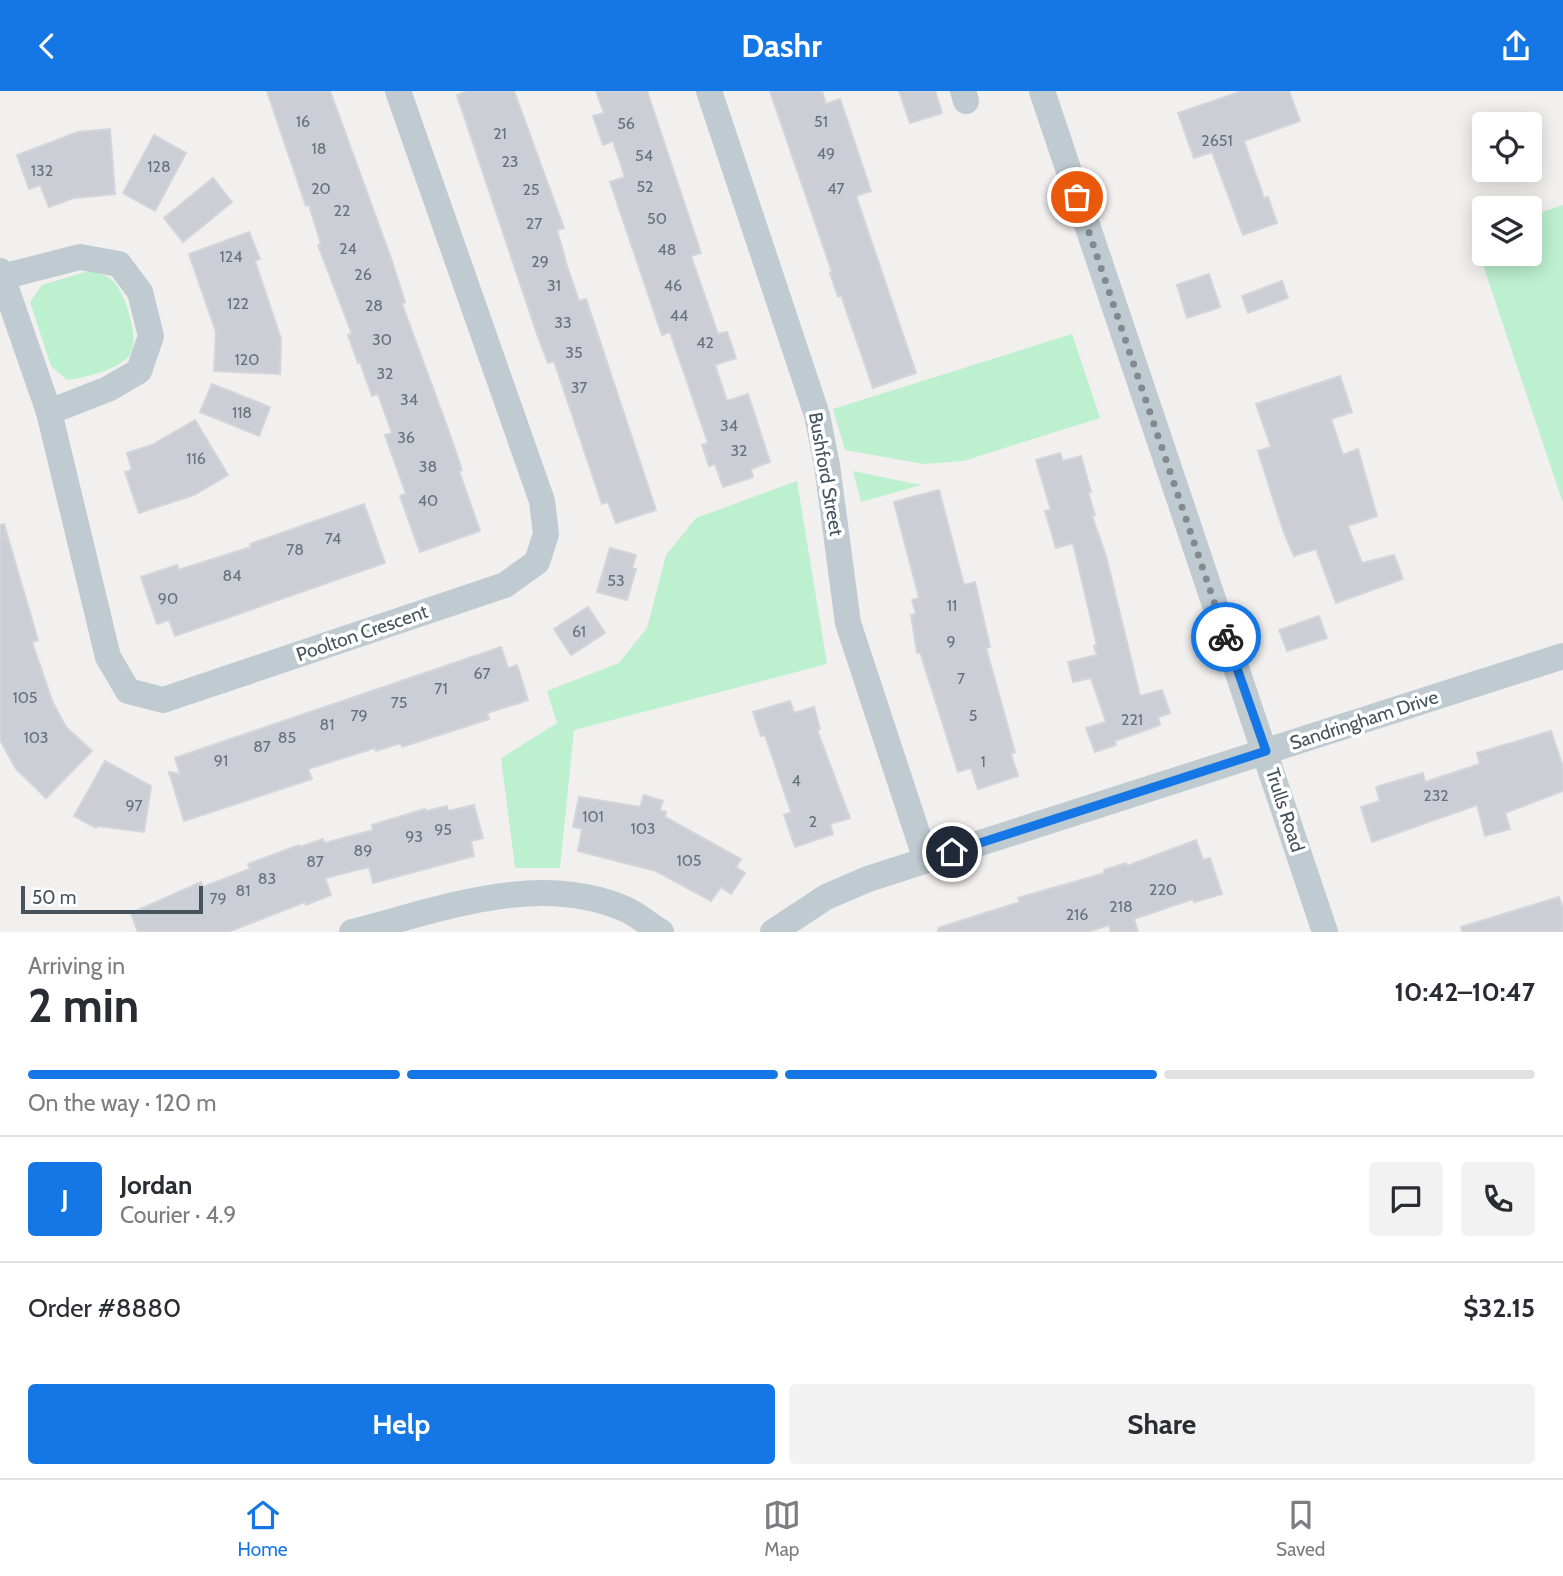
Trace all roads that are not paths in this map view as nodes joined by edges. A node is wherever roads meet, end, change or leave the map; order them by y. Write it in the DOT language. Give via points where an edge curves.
graph roads {
  1 [pos="398,91"];
  2 [pos="709,91"];
  3 [pos="1042,91"];
  4 [pos="1,274"];
  5 [pos="49,412"];
  6 [pos="1563,656"];
  7 [pos="1266,751"];
  8 [pos="926,860"];
  9 [pos="352,932"];
  10 [pos="661,932"];
  11 [pos="773,932"];
  12 [pos="1325,932"];
  1 -- 5 [label="street, Poolton Crescent" via="541,501 546,534 537,562 505,585 163,701 128,691 108,657"];
  2 -- 8 [label="street, Bushford Street" via="817,415 848,623"];
  3 -- 7 [label="street, Trulls Road"];
  4 -- 5 [label="street, Poolton Crescent"];
  4 -- 5 [label="street" via="80,257 119,264 140,292 151,336 139,371 108,389"];
  6 -- 7 [label="street, Sandringham Drive"];
  7 -- 8 [label="street, Sandringham Drive"];
  7 -- 12 [label="street, Trulls Road"];
  8 -- 11 [label="street, Sandringham Drive" via="826,897"];
  9 -- 10 [label="street" via="498,894 567,893 625,909"];
}
